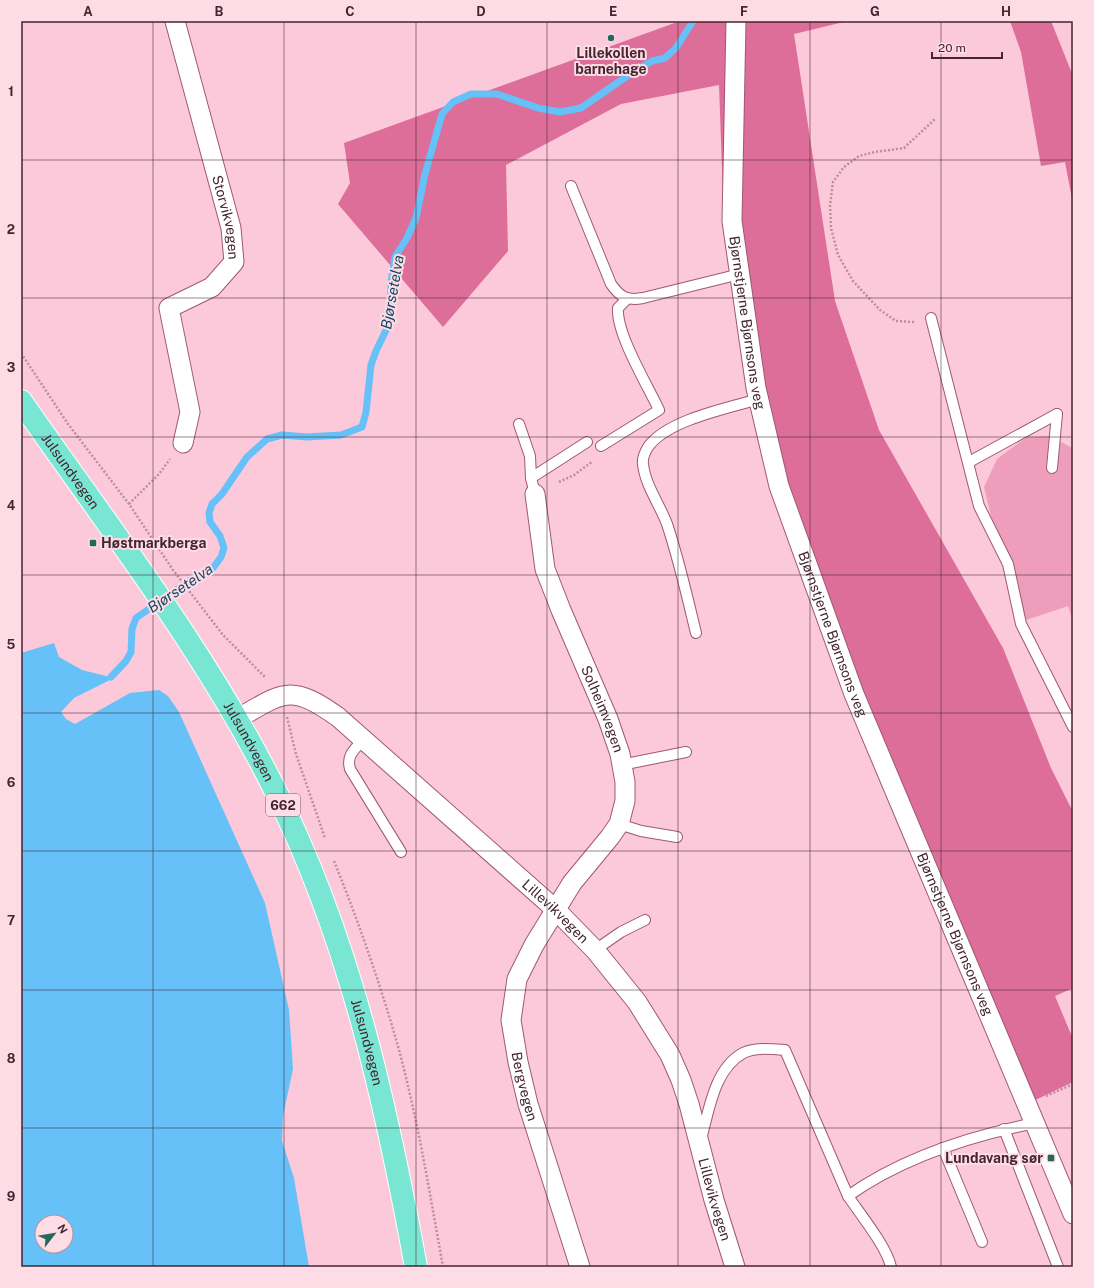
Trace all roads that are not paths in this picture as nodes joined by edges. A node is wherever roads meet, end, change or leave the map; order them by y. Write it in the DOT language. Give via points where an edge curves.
graph roads {
  1 [pos="174,21"];
  2 [pos="736,21"];
  3 [pos="571,186"];
  4 [pos="740,274"];
  5 [pos="626,299"];
  6 [pos="932,318"];
  7 [pos="759,399"];
  8 [pos="21,401"];
  9 [pos="519,424"];
  10 [pos="183,442"];
  11 [pos="587,442"];
  12 [pos="601,446"];
  13 [pos="969,462"];
  14 [pos="1052,468"];
  15 [pos="533,486"];
  16 [pos="696,633"];
  17 [pos="237,719"];
  18 [pos="1073,727"];
  19 [pos="364,739"];
  20 [pos="686,752"];
  21 [pos="622,765"];
  22 [pos="619,824"];
  23 [pos="677,837"];
  24 [pos="401,852"];
  25 [pos="555,909"];
  26 [pos="645,920"];
  27 [pos="596,950"];
  28 [pos="1035,1123"];
  29 [pos="1004,1129"];
  30 [pos="700,1142"];
  31 [pos="943,1148"];
  32 [pos="848,1196"];
  33 [pos="1073,1214"];
  34 [pos="982,1242"];
  35 [pos="416,1267"];
  36 [pos="580,1267"];
  37 [pos="735,1267"];
  38 [pos="891,1267"];
  39 [pos="1058,1267"];
  1 -- 10 [label="street, Storvikvegen" via="231,228 234,262 212,287 169,308 190,412"];
  2 -- 4 [label="street, Bjørnstjerne Bjørnsons veg" via="732,221"];
  3 -- 5 [label="lane" via="611,284 620,296"];
  4 -- 5 [label="lane" via="643,298"];
  4 -- 7 [label="street, Bjørnstjerne Bjørnsons veg"];
  5 -- 12 [label="lane" via="618,308 619,321 659,410"];
  6 -- 13 [label="lane"];
  7 -- 16 [label="lane" via="676,426 649,446 644,456 643,465 647,478 678,558"];
  7 -- 28 [label="street, Bjørnstjerne Bjørnsons veg" via="779,486 854,694"];
  8 -- 17 [label="main road, Julsundvegen / 662" via="148,580 207,668"];
  9 -- 15 [label="lane" via="530,456"];
  11 -- 15 [label="lane"];
  13 -- 14 [label="lane" via="1057,414"];
  13 -- 18 [label="lane" via="979,506 1008,564 1021,624"];
  15 -- 21 [label="street, Solheimvegen" via="545,569 560,610 608,719"];
  17 -- 19 [label="street, Lillevikvegen" via="276,696 299,695 318,703"];
  17 -- 35 [label="main road, Julsundvegen / 662" via="276,790 307,857 353,986 386,1117"];
  19 -- 24 [label="lane" via="351,753 348,763"];
  19 -- 25 [label="street, Lillevikvegen"];
  20 -- 21 [label="lane"];
  21 -- 22 [label="street, Solheimvegen" via="625,801"];
  22 -- 23 [label="lane" via="641,831"];
  22 -- 25 [label="street, Solheimvegen" via="572,883"];
  25 -- 27 [label="street, Lillevikvegen"];
  25 -- 36 [label="street, Bergvegen" via="517,979 511,1020 528,1104"];
  26 -- 27 [label="lane" via="621,932"];
  27 -- 30 [label="street, Lillevikvegen" via="637,1002 670,1055"];
  28 -- 29 [label="lane"];
  28 -- 33 [label="street, Bjørnstjerne Bjørnsons veg"];
  29 -- 31 [label="lane"];
  29 -- 39 [label="lane"];
  30 -- 32 [label="lane" via="718,1082 727,1066 743,1053 758,1049 785,1050"];
  30 -- 37 [label="street, Lillevikvegen" via="714,1200"];
  31 -- 32 [label="lane" via="862,1186"];
  31 -- 34 [label="lane"];
  32 -- 38 [label="lane" via="890,1260"];
}
